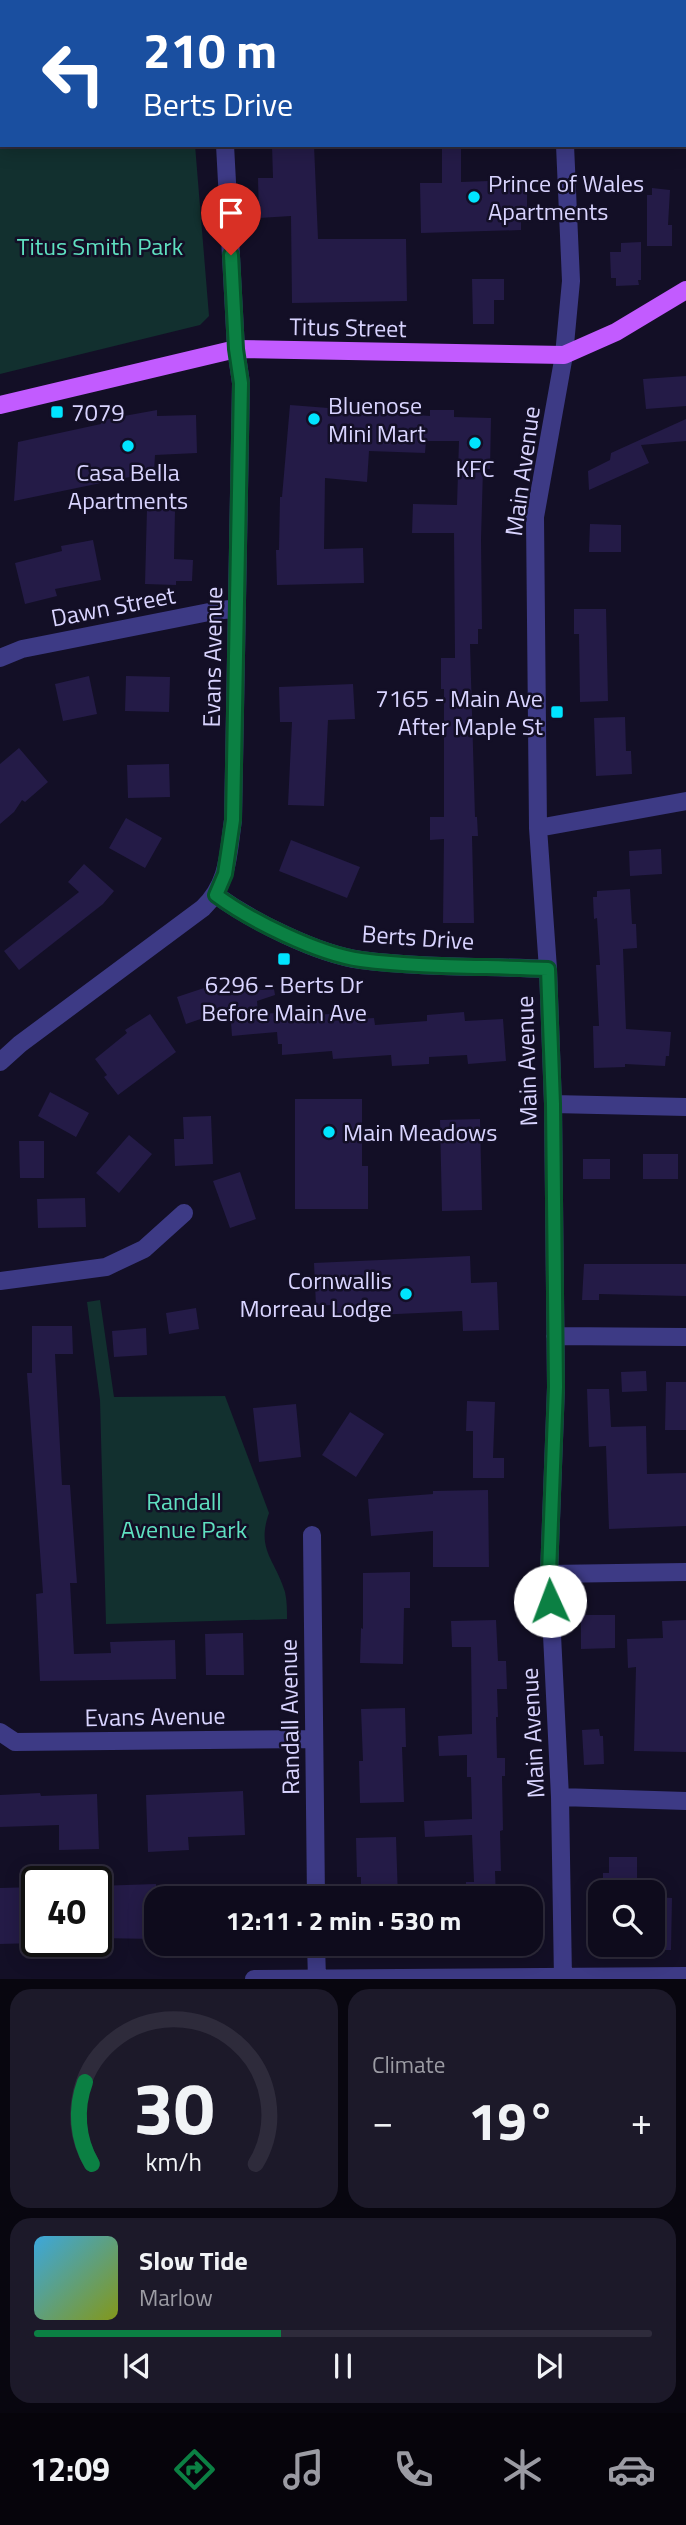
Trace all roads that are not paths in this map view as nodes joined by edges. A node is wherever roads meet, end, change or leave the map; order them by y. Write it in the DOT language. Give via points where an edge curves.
graph roads {
  1 [pos="225,147"];
  2 [pos="565,147"];
  3 [pos="686,290"];
  4 [pos="236,349"];
  5 [pos="564,355"];
  6 [pos="0,405"];
  7 [pos="237,608"];
  8 [pos="0,658"];
  9 [pos="686,802"];
  10 [pos="538,828"];
  11 [pos="216,895"];
  12 [pos="548,969"];
  13 [pos="0,1062"];
  14 [pos="553,1104"];
  15 [pos="686,1107"];
  16 [pos="184,1213"];
  17 [pos="0,1281"];
  18 [pos="555,1336"];
  19 [pos="686,1337"];
  20 [pos="312,1535"];
  21 [pos="686,1572"];
  22 [pos="549,1574"];
  23 [pos="0,1732"];
  24 [pos="313,1739"];
  25 [pos="561,1797"];
  26 [pos="686,1801"];
  27 [pos="316,1886"];
  28 [pos="316,1956"];
  29 [pos="686,1976"];
  30 [pos="563,1978"];
  31 [pos="254,1979"];
  32 [pos="317,1979"];
  1 -- 4 [label="street, Evans Avenue"];
  2 -- 5 [label="street, Main Avenue" via="571,281"];
  3 -- 5 [label="main road, Titus Street" via="616,332"];
  4 -- 5 [label="main road, Titus Street"];
  4 -- 6 [label="main road, Titus Street"];
  4 -- 7 [label="street, Evans Avenue" via="241,383"];
  5 -- 10 [label="street, Main Avenue" via="535,517"];
  7 -- 8 [label="street, Dawn Street" via="35,646"];
  7 -- 11 [label="street, Evans Avenue" via="233,820 225,874"];
  9 -- 10 [label="street"];
  10 -- 12 [label="street, Main Avenue"];
  11 -- 12 [label="street, Berts Drive" via="311,946 360,960"];
  11 -- 13 [label="street"];
  12 -- 14 [label="street, Main Avenue"];
  14 -- 15 [label="street"];
  14 -- 18 [label="street, Main Avenue"];
  16 -- 17 [label="street" via="144,1249 106,1267"];
  18 -- 19 [label="street"];
  18 -- 22 [label="street, Main Avenue"];
  20 -- 24 [label="street, Randall Avenue"];
  21 -- 22 [label="street"];
  22 -- 25 [label="street, Main Avenue"];
  23 -- 24 [label="street, Evans Avenue" via="15,1742"];
  24 -- 27 [label="street, Randall Avenue"];
  25 -- 26 [label="street"];
  25 -- 30 [label="street, Main Avenue"];
  28 -- 32 [label="street"];
  29 -- 30 [label="street"];
  30 -- 32 [label="street"];
  31 -- 32 [label="street"];
}
